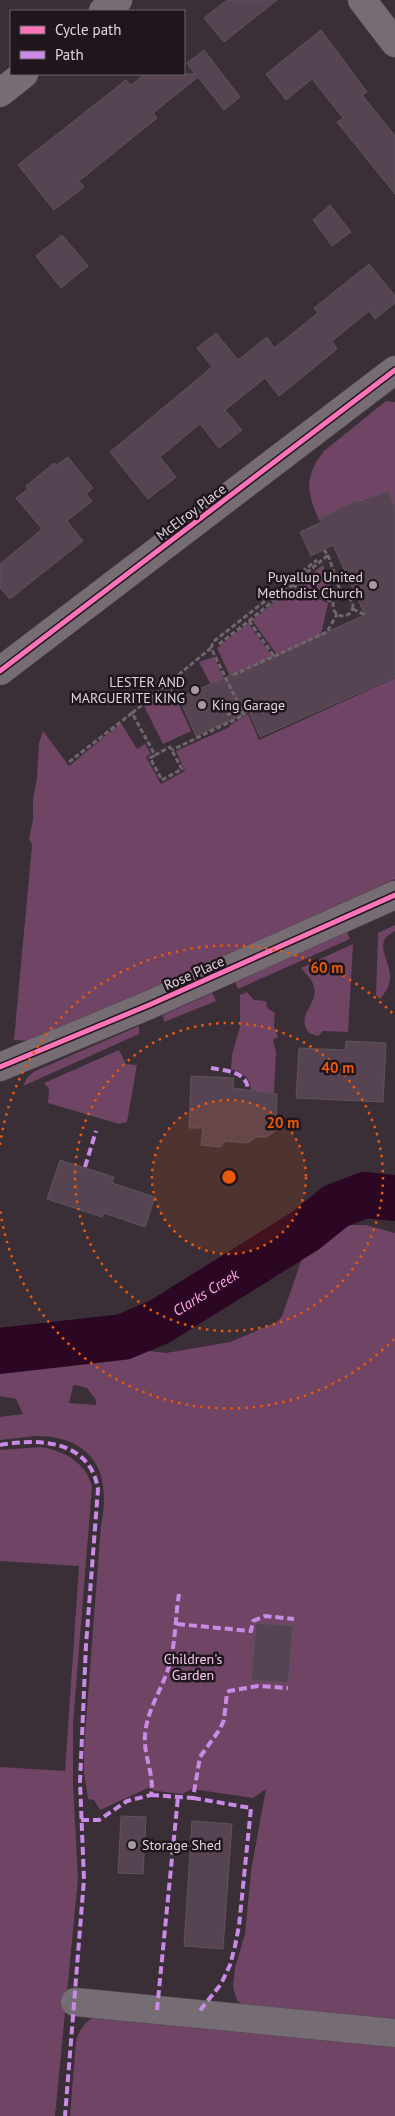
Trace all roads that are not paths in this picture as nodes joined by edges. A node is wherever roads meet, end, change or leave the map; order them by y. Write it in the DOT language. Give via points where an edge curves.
graph roads {
  1 [pos="118,0"];
  2 [pos="362,0"];
  3 [pos="105,10"];
  4 [pos="395,43"];
  5 [pos="23,75"];
  6 [pos="0,93"];
  7 [pos="394,373"];
  8 [pos="0,671"];
  9 [pos="395,895"];
  10 [pos="0,1067"];
  11 [pos="74,2002"];
  12 [pos="395,2033"];
  1 -- 3 [label="street"];
  2 -- 4 [label="street"];
  5 -- 6 [label="street"];
  7 -- 8 [label="street, McElroy Place"];
  9 -- 10 [label="street, Rose Place" via="149,1005"];
  11 -- 12 [label="street"];
}
